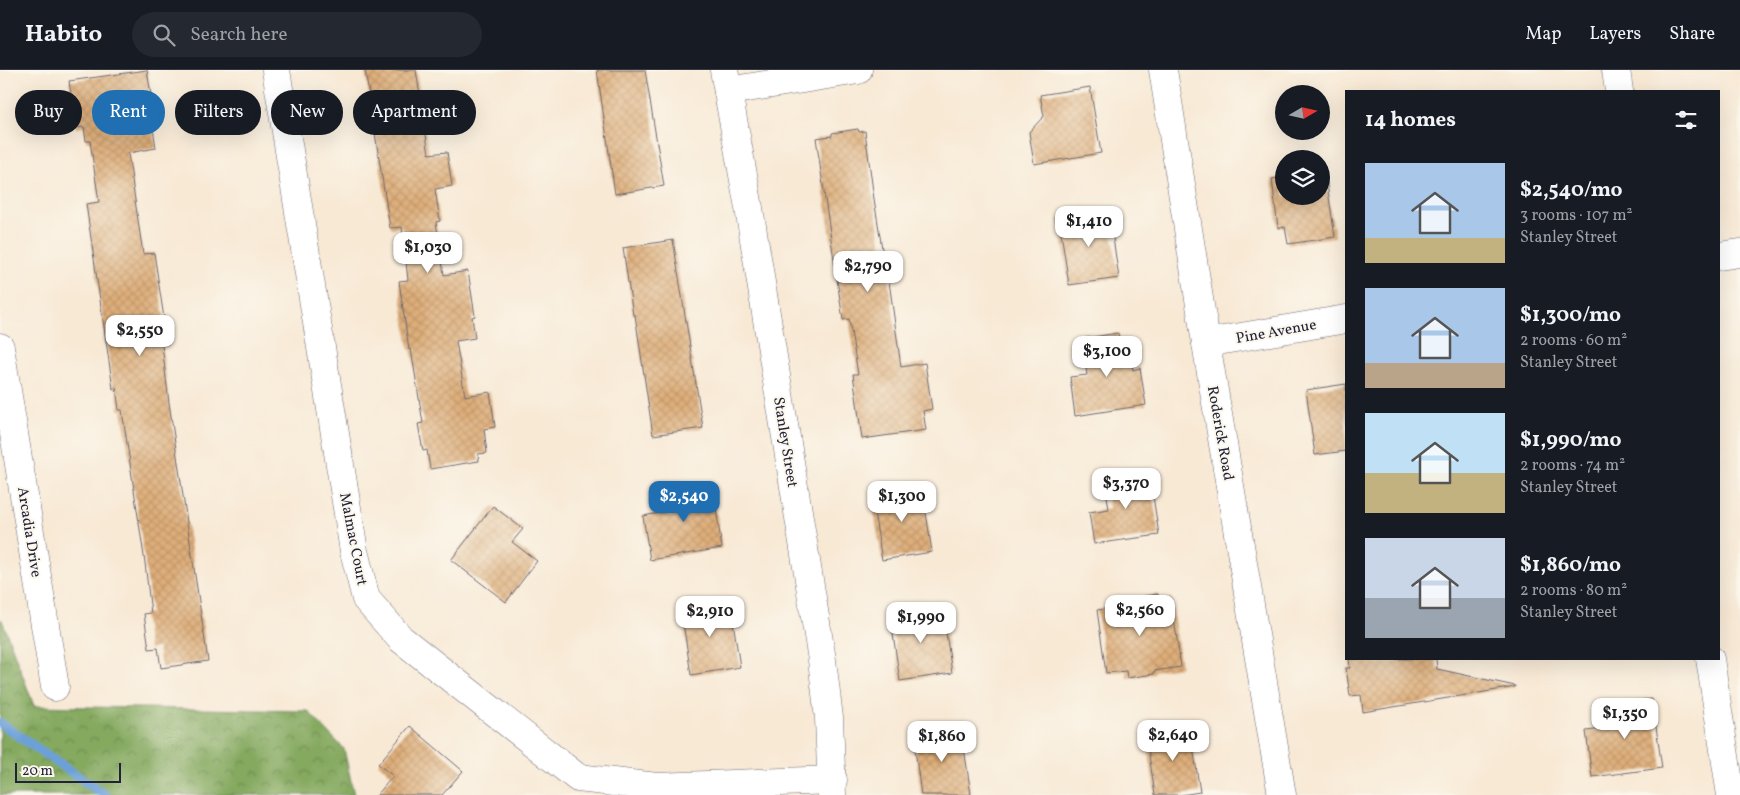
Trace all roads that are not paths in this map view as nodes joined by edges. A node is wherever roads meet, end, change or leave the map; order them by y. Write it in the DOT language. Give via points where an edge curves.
graph roads {
  1 [pos="276,70"];
  2 [pos="858,70"];
  3 [pos="1163,70"];
  4 [pos="1616,70"];
  5 [pos="726,81"];
  6 [pos="1619,90"];
  7 [pos="1740,253"];
  8 [pos="1720,256"];
  9 [pos="1345,319"];
  10 [pos="1206,342"];
  11 [pos="0,347"];
  12 [pos="1710,660"];
  13 [pos="55,688"];
  14 [pos="832,787"];
  15 [pos="1282,795"];
  16 [pos="1731,795"];
  1 -- 14 [label="street, Malmac Court" via="354,551 366,599 401,639 578,778 657,786"];
  2 -- 5 [label="street"];
  3 -- 10 [label="street, Roderick Road"];
  4 -- 6 [label="street"];
  5 -- 14 [label="street, Stanley Street" via="822,660"];
  7 -- 8 [label="street"];
  9 -- 10 [label="street, Pine Avenue"];
  10 -- 15 [label="street, Roderick Road"];
  11 -- 13 [label="street, Arcadia Drive"];
  12 -- 16 [label="street"];
}
